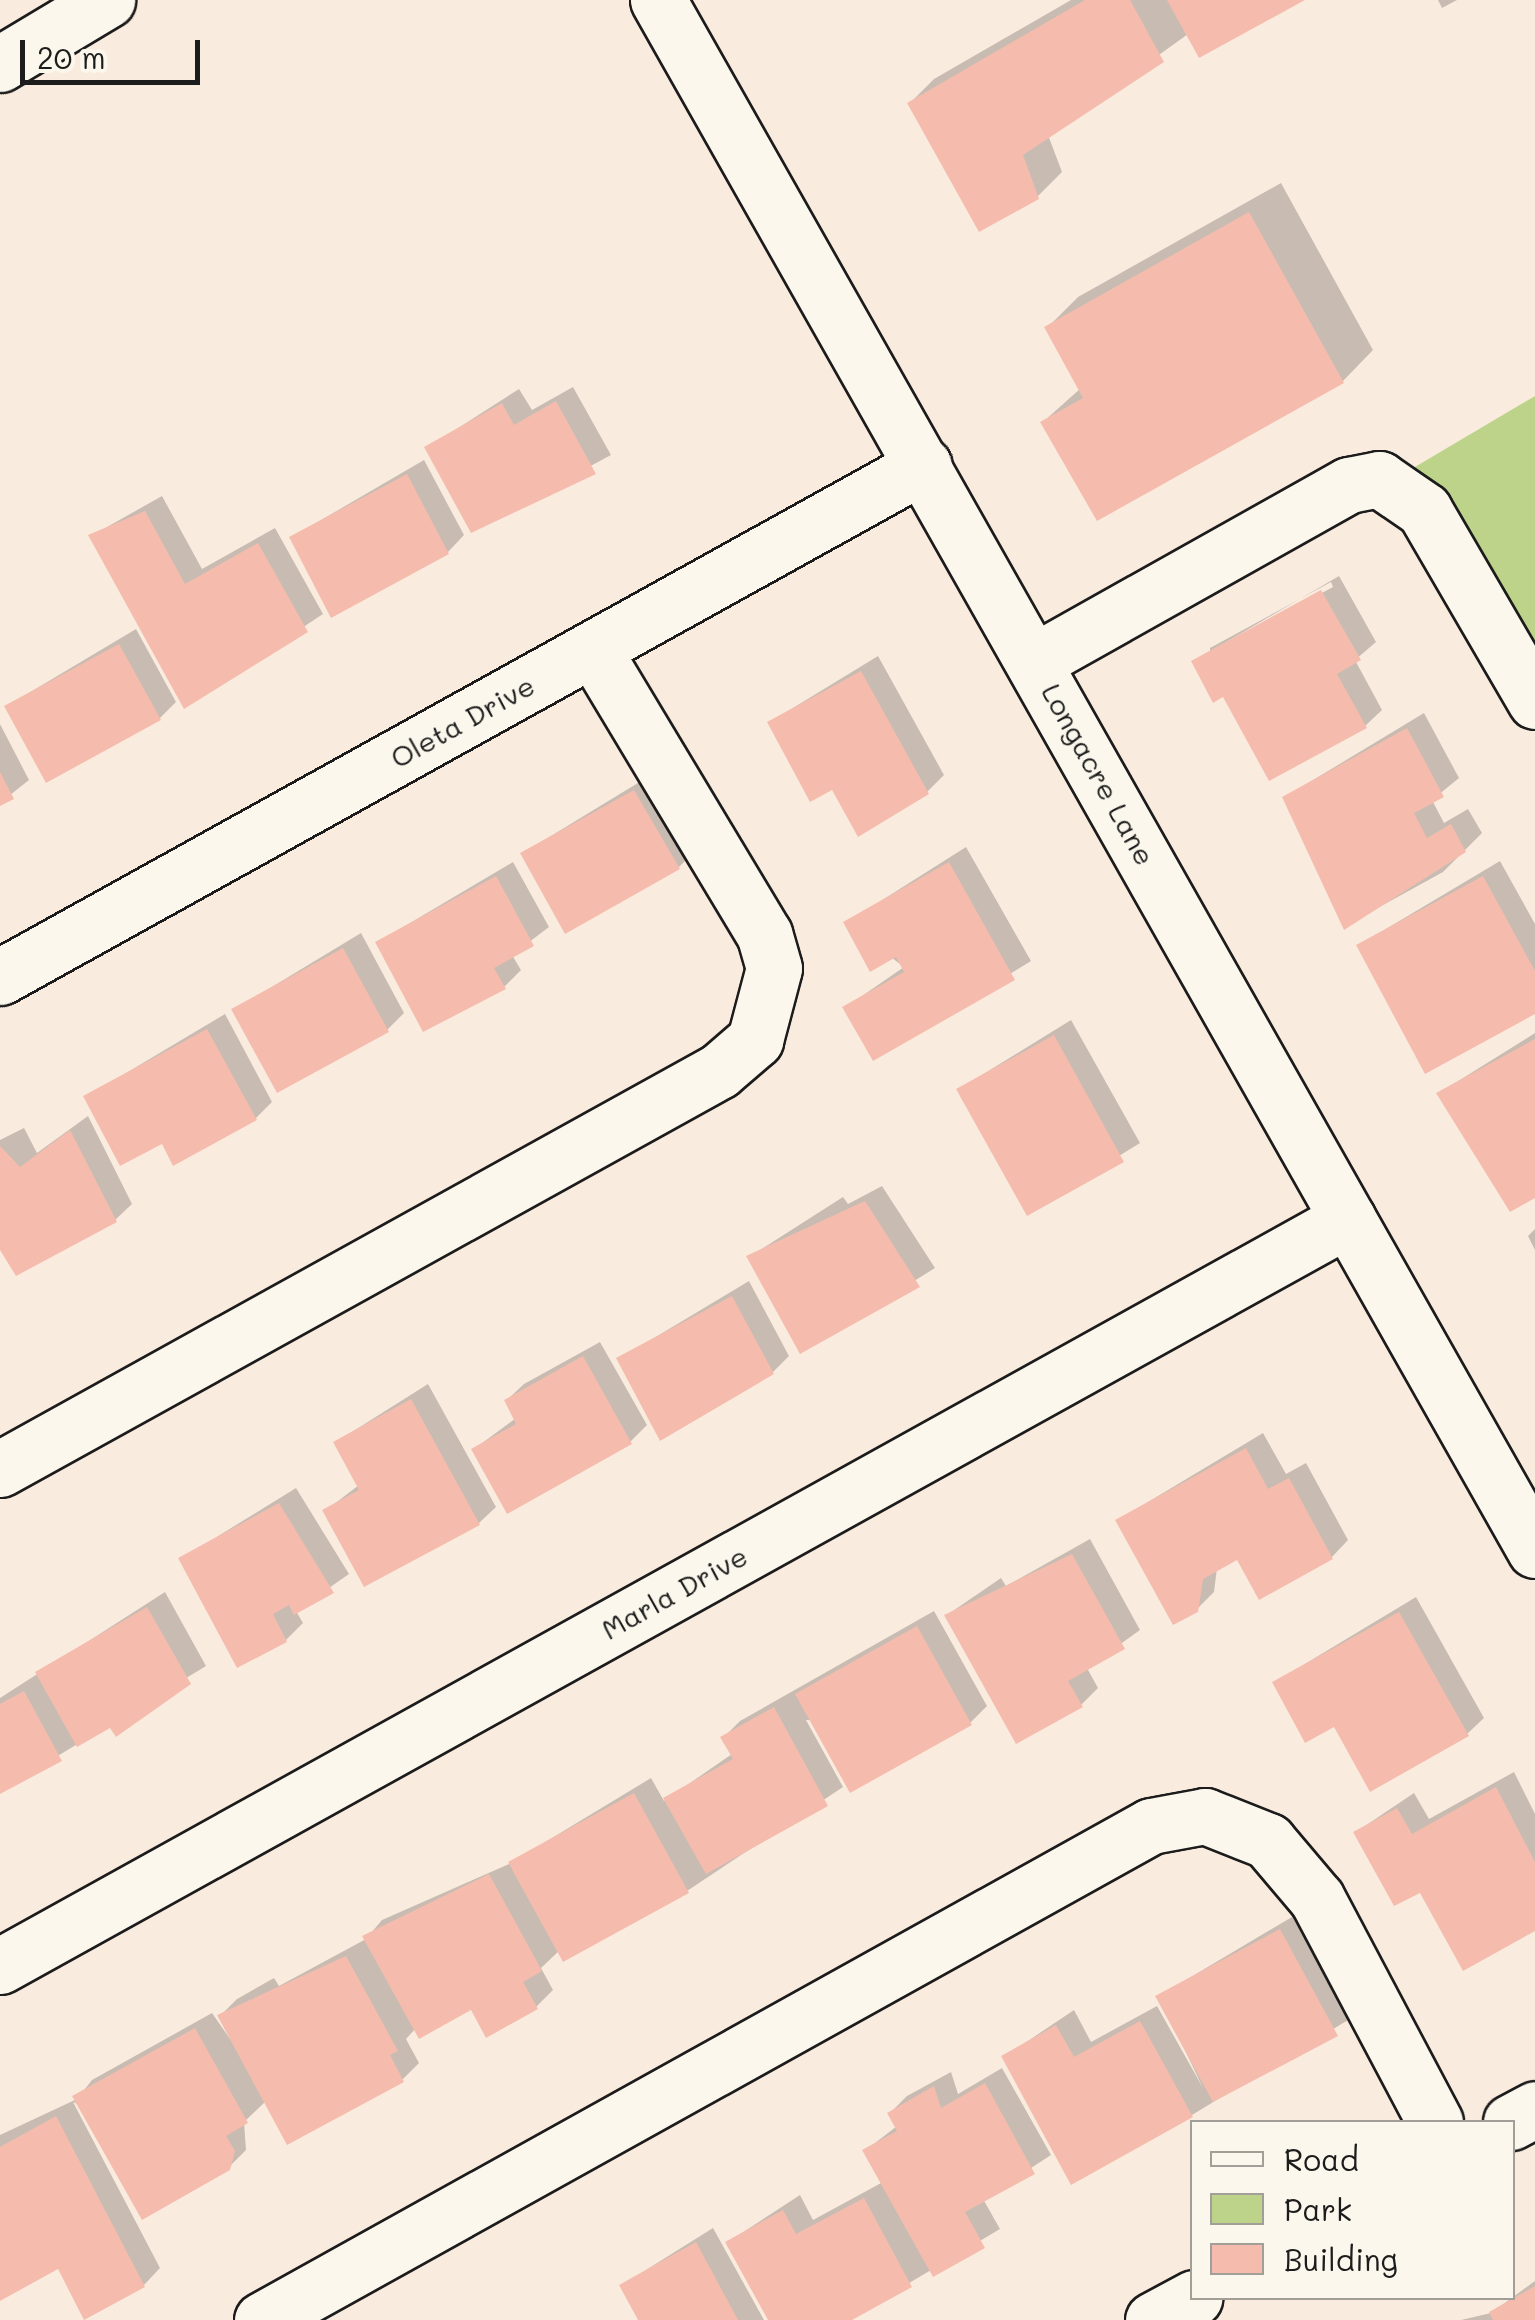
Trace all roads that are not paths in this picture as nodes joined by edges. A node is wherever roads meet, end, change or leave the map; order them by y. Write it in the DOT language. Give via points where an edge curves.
graph roads {
  1 [pos="107,0"];
  2 [pos="658,0"];
  3 [pos="0,64"];
  4 [pos="924,465"];
  5 [pos="593,649"];
  6 [pos="1036,661"];
  7 [pos="1535,701"];
  8 [pos="0,977"];
  9 [pos="1348,1219"];
  10 [pos="0,1469"];
  11 [pos="1535,1550"];
  12 [pos="0,1966"];
  13 [pos="1433,2120"];
  14 [pos="1190,2300"];
  15 [pos="262,2320"];
  16 [pos="1153,2320"];
  1 -- 3 [label="street"];
  2 -- 4 [label="street, Longacre Lane"];
  4 -- 5 [label="street, Oleta Drive"];
  4 -- 6 [label="street, Longacre Lane"];
  5 -- 8 [label="street, Oleta Drive"];
  5 -- 10 [label="street" via="764,934 774,968 755,1040 718,1071"];
  6 -- 7 [label="street" via="1350,485 1379,478 1424,510"];
  6 -- 9 [label="street, Longacre Lane"];
  9 -- 11 [label="street, Longacre Lane"];
  9 -- 12 [label="street, Marla Drive"];
  13 -- 15 [label="street" via="1318,1899 1268,1840 1205,1816 1151,1826"];
  14 -- 16 [label="street"];
}
